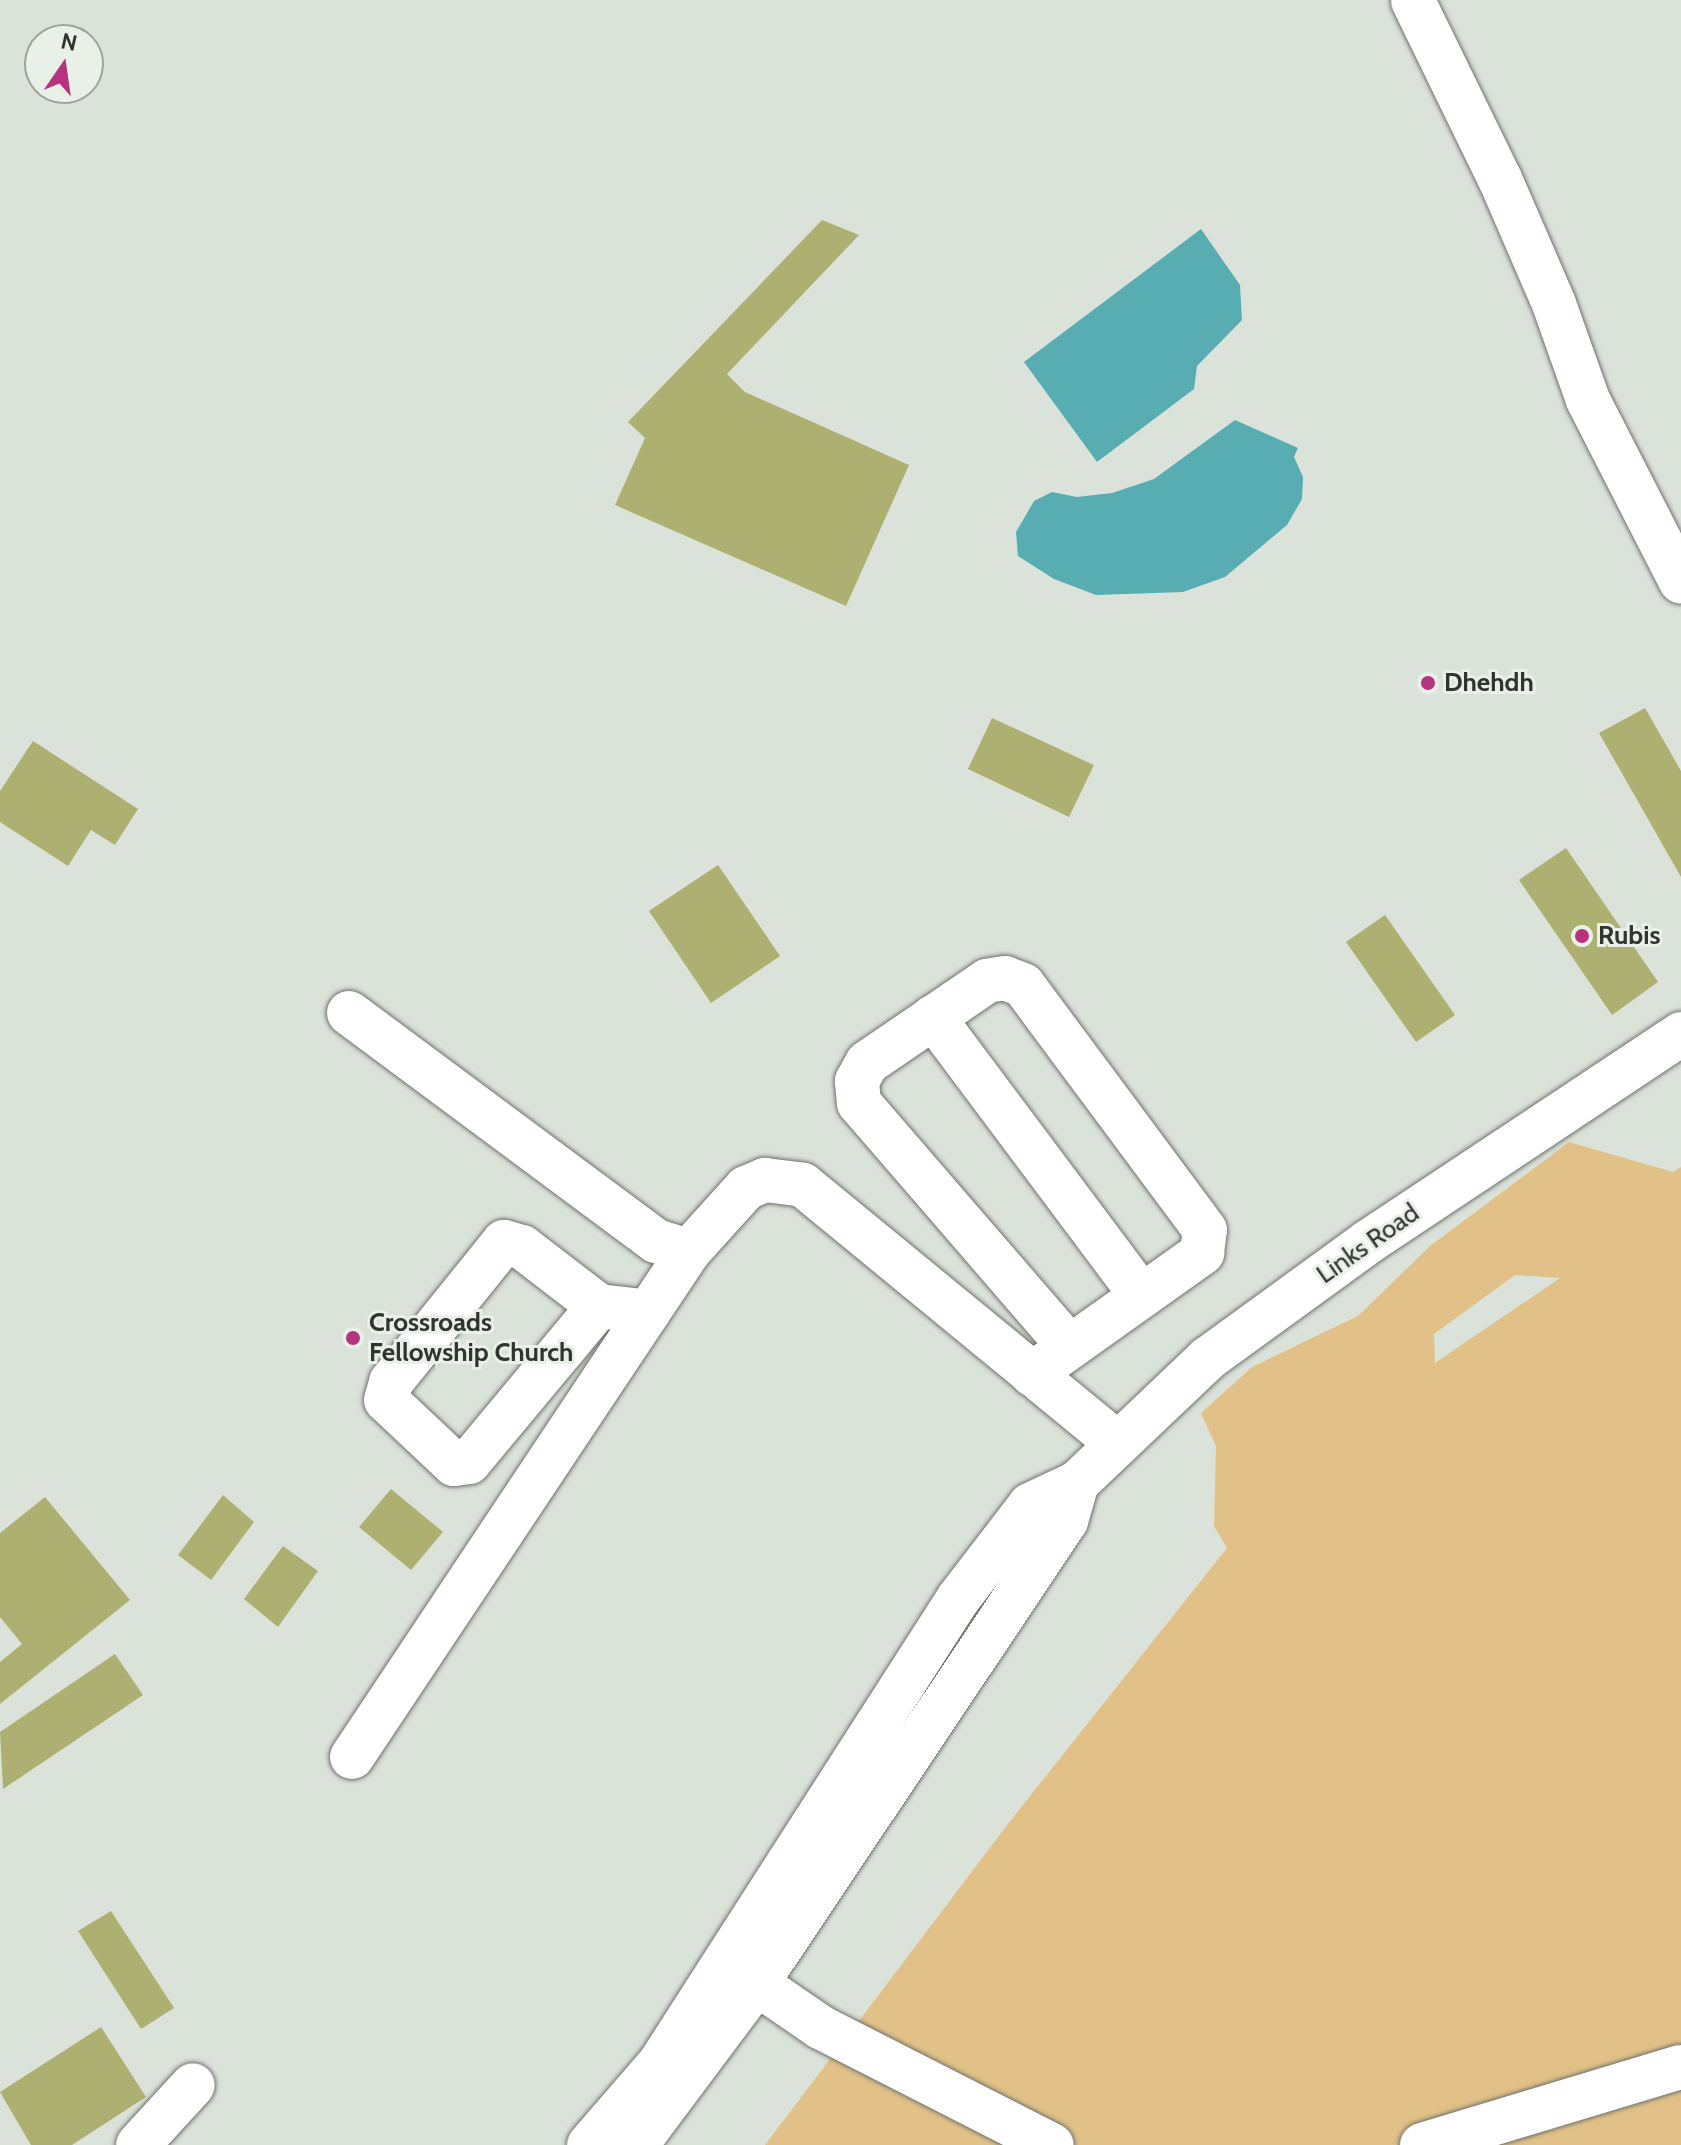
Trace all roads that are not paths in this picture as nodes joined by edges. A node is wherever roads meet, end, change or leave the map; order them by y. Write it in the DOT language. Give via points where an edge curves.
graph roads {
  1 [pos="1413,1"];
  2 [pos="1681,582"];
  3 [pos="349,1013"];
  4 [pos="933,1017"];
  5 [pos="1681,1034"];
  6 [pos="689,1251"];
  7 [pos="1141,1295"];
  8 [pos="599,1306"];
  9 [pos="649,1312"];
  10 [pos="1068,1345"];
  11 [pos="1032,1374"];
  12 [pos="1115,1441"];
  13 [pos="352,1757"];
  14 [pos="740,1974"];
  15 [pos="1681,2067"];
  16 [pos="193,2085"];
  17 [pos="138,2145"];
  18 [pos="589,2145"];
  19 [pos="636,2145"];
  20 [pos="1052,2145"];
  21 [pos="1422,2145"];
  1 -- 2 [label="main road" via="1500,179 1588,400"];
  3 -- 6 [label="main road" via="656,1241"];
  4 -- 7 [label="main road"];
  4 -- 7 [label="main road" via="987,981 1005,978 1023,985 1205,1230 1202,1253"];
  4 -- 10 [label="main road" via="867,1063 857,1081 859,1103"];
  5 -- 12 [label="main road, Links Road" via="1368,1242 1207,1359"];
  6 -- 9 [label="main road"];
  6 -- 11 [label="main road" via="746,1188 765,1180 803,1185"];
  7 -- 10 [label="main road"];
  8 -- 8 [label="main road" via="522,1247 504,1242 391,1382 386,1400 454,1464 469,1462"];
  8 -- 9 [label="main road"];
  9 -- 13 [label="main road"];
  10 -- 11 [label="main road"];
  11 -- 12 [label="main road"];
  12 -- 14 [label="main road, Links Road" via="1077,1483 1030,1505 958,1599"];
  14 -- 18 [label="main road"];
  14 -- 19 [label="main road"];
  14 -- 20 [label="main road" via="820,2027"];
  15 -- 21 [label="main road"];
  16 -- 17 [label="main road"];
}
